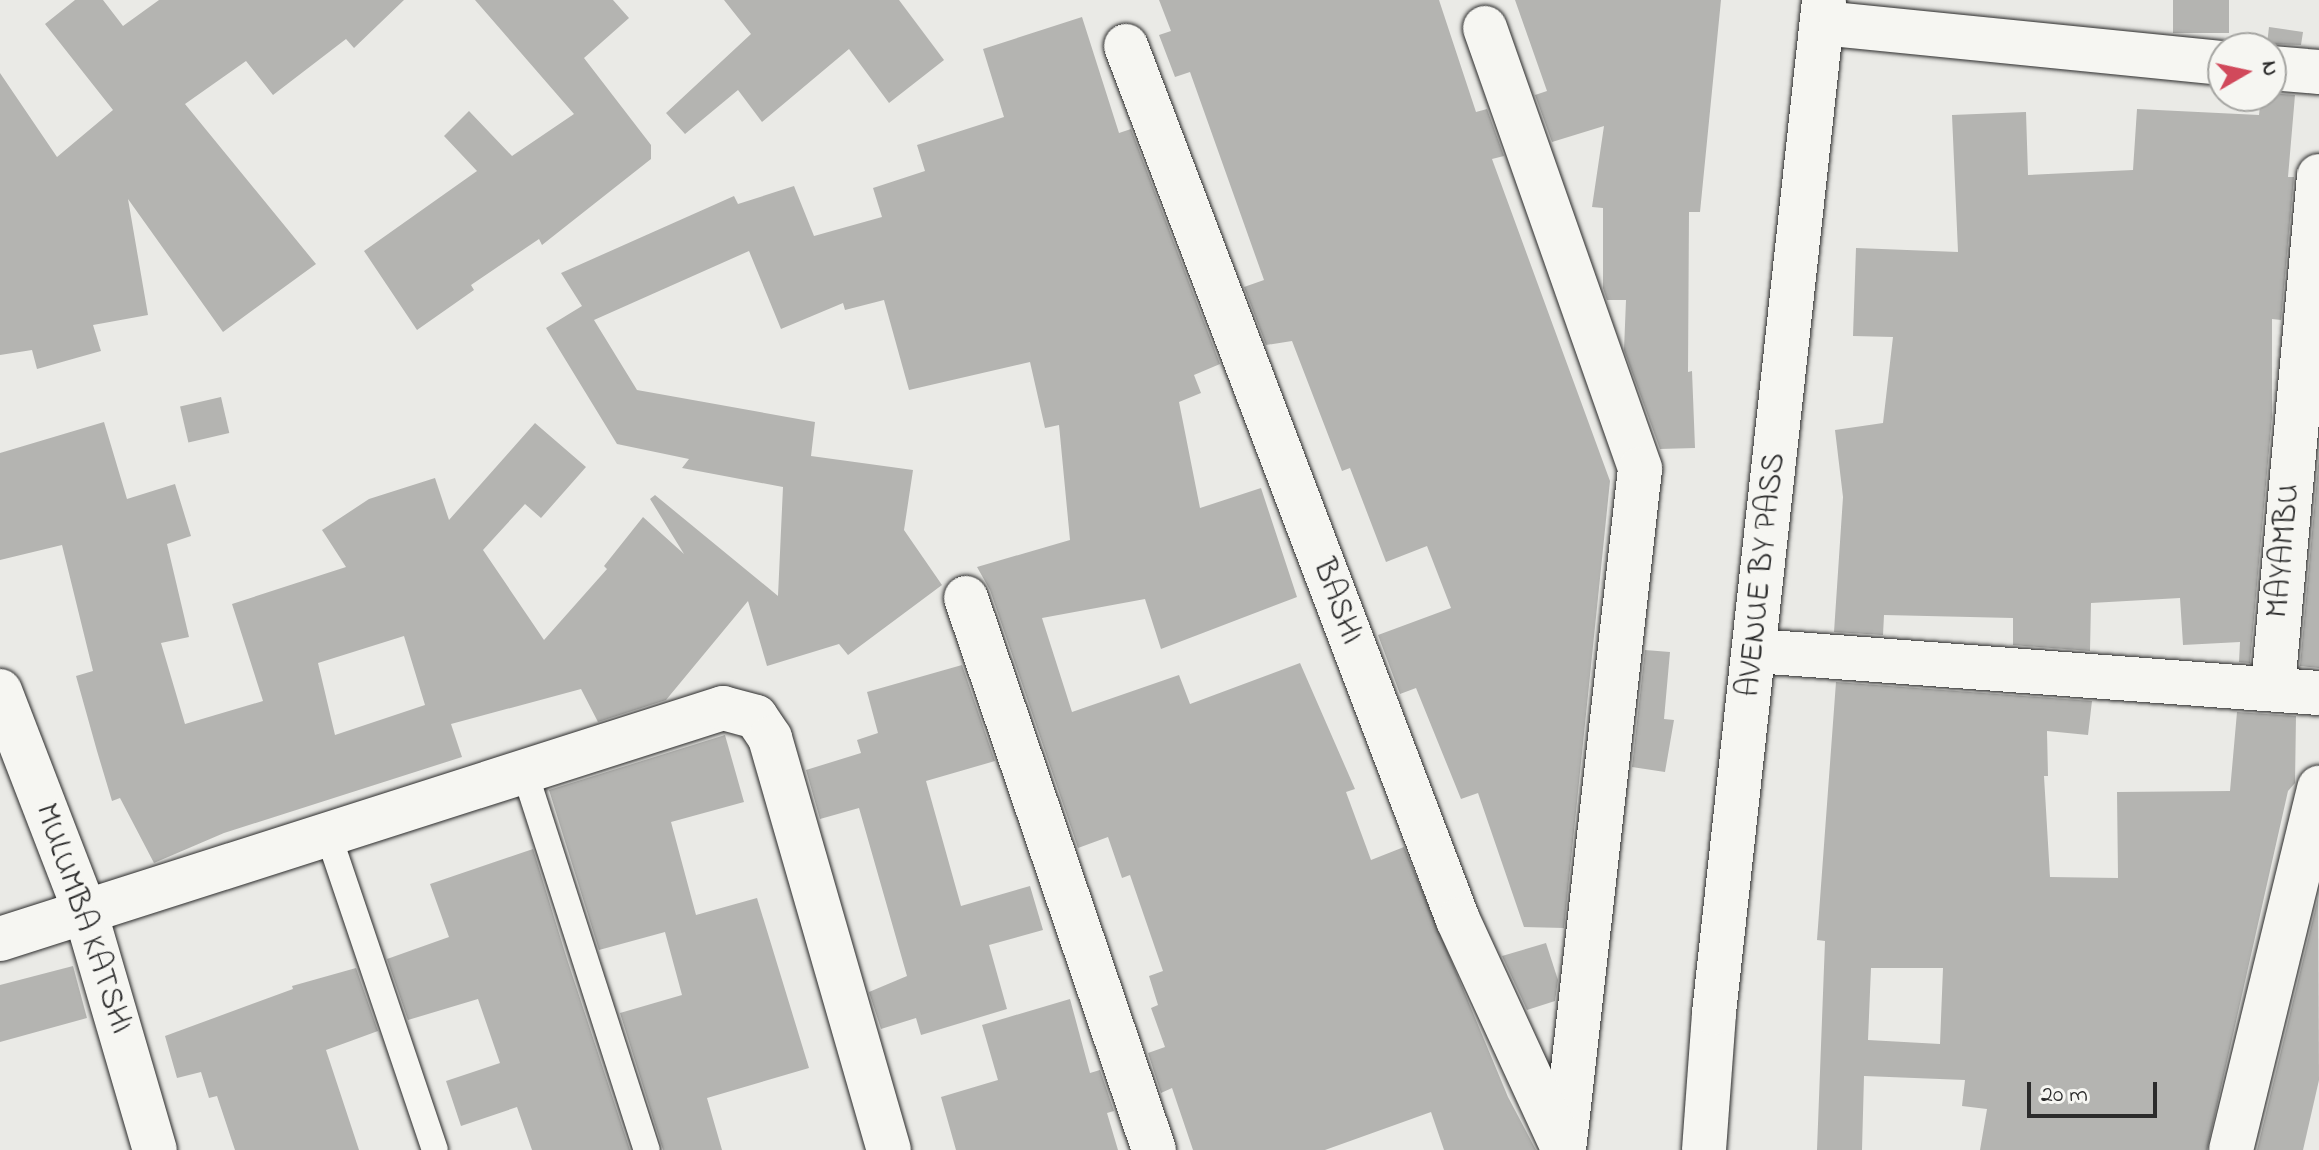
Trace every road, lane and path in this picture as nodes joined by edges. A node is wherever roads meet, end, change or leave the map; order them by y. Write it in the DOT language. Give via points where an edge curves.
graph roads {
  1 [pos="1823,11"];
  2 [pos="1485,28"];
  3 [pos="1126,46"];
  4 [pos="2207,61"];
  5 [pos="2287,69"];
  6 [pos="2319,72"];
  7 [pos="2319,176"];
  8 [pos="966,598"];
  9 [pos="1756,651"];
  10 [pos="2273,687"];
  11 [pos="0,691"];
  12 [pos="2319,693"];
  13 [pos="525,773"];
  14 [pos="2319,788"];
  15 [pos="329,837"];
  16 [pos="85,911"];
  17 [pos="0,939"];
  18 [pos="155,1150"];
  19 [pos="435,1150"];
  20 [pos="647,1150"];
  21 [pos="889,1150"];
  22 [pos="1154,1150"];
  23 [pos="1564,1150"];
  24 [pos="1704,1150"];
  25 [pos="2231,1150"];
  1 -- 4 [label="main road"];
  1 -- 9 [label="main road, AVENUE BY PASS"];
  2 -- 23 [label="main road, BASHI" via="1640,469"];
  3 -- 23 [label="main road, BASHI" via="1458,920"];
  5 -- 6 [label="main road"];
  7 -- 10 [label="main road, MAYAMBU"];
  8 -- 22 [label="main road"];
  9 -- 10 [label="main road"];
  9 -- 24 [label="main road, AVENUE BY PASS" via="1714,1013"];
  10 -- 12 [label="main road"];
  11 -- 16 [label="main road, MULUMBA KATSHI"];
  13 -- 15 [label="main road"];
  13 -- 20 [label="lane"];
  13 -- 21 [label="main road" via="723,708 756,717 770,738"];
  14 -- 25 [label="main road"];
  15 -- 16 [label="main road"];
  15 -- 19 [label="lane"];
  16 -- 17 [label="main road"];
  16 -- 18 [label="main road, MULUMBA KATSHI"];
}
